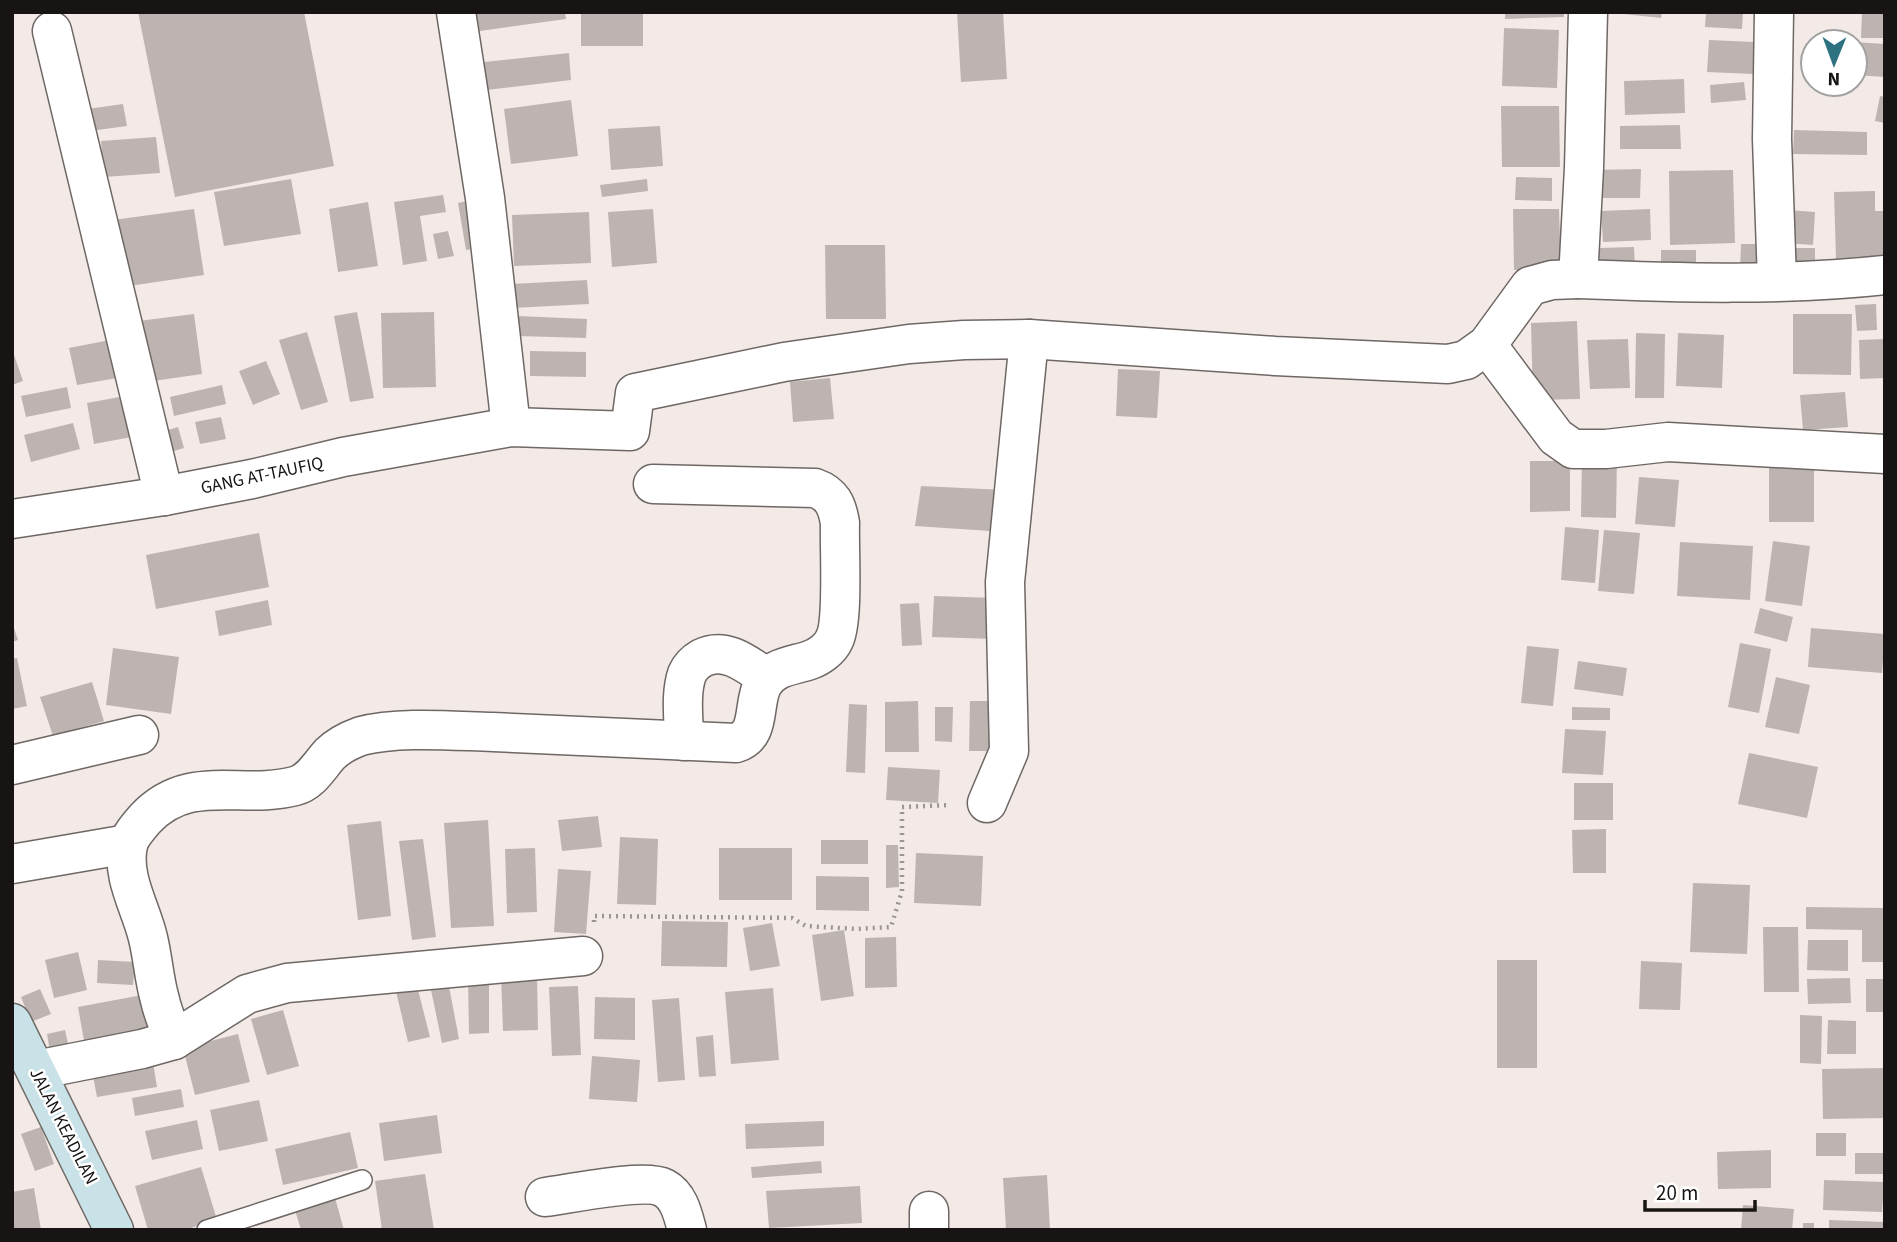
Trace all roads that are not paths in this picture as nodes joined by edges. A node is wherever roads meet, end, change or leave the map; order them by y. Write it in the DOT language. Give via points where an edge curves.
graph roads {
  1 [pos="456,12"];
  2 [pos="1588,12"];
  3 [pos="1774,12"];
  4 [pos="52,31"];
  5 [pos="1885,275"];
  6 [pos="1578,279"];
  7 [pos="1777,281"];
  8 [pos="1029,339"];
  9 [pos="1487,345"];
  10 [pos="511,426"];
  11 [pos="1885,454"];
  12 [pos="653,484"];
  13 [pos="164,496"];
  14 [pos="12,519"];
  15 [pos="767,678"];
  16 [pos="139,735"];
  17 [pos="684,741"];
  18 [pos="12,765"];
  19 [pos="987,803"];
  20 [pos="128,852"];
  21 [pos="12,864"];
  22 [pos="12,881"];
  23 [pos="583,956"];
  24 [pos="13,1028"];
  25 [pos="174,1040"];
  26 [pos="36,1070"];
  27 [pos="362,1180"];
  28 [pos="545,1197"];
  29 [pos="114,1230"];
  30 [pos="207,1230"];
  31 [pos="687,1230"];
  1 -- 10 [label="street" via="485,198"];
  2 -- 6 [label="street"];
  3 -- 7 [label="street"];
  4 -- 13 [label="street"];
  5 -- 7 [label="street"];
  6 -- 7 [label="street"];
  6 -- 9 [label="street" via="1530,286"];
  8 -- 9 [label="street" via="1419,364 1466,360"];
  8 -- 10 [label="street, GANG AT-TAUFIQ" via="909,344 784,362 635,393 630,431"];
  8 -- 19 [label="street" via="1005,582 1009,751"];
  9 -- 11 [label="street" via="1556,438 1573,449 1668,442"];
  10 -- 13 [label="street, GANG AT-TAUFIQ"];
  12 -- 15 [label="street" via="814,488 833,500 840,523 838,631 819,656 791,664"];
  13 -- 14 [label="street, GANG AT-TAUFIQ"];
  15 -- 17 [label="street" via="752,730 744,741"];
  15 -- 17 [label="street" via="729,656 707,656 695,662 687,673 683,694"];
  16 -- 18 [label="street"];
  17 -- 20 [label="street" via="385,732 346,742 297,786 177,795 153,811"];
  20 -- 21 [label="street"];
  20 -- 22 [label="street"];
  20 -- 25 [label="street" via="132,891"];
  23 -- 25 [label="street" via="287,983 247,994"];
  24 -- 26 [label="main road, JALAN KEADILAN"];
  25 -- 26 [label="street"];
  26 -- 29 [label="main road, JALAN KEADILAN"];
  27 -- 30 [label="lane"];
  28 -- 31 [label="street" via="639,1185 664,1188 681,1206"];
}
